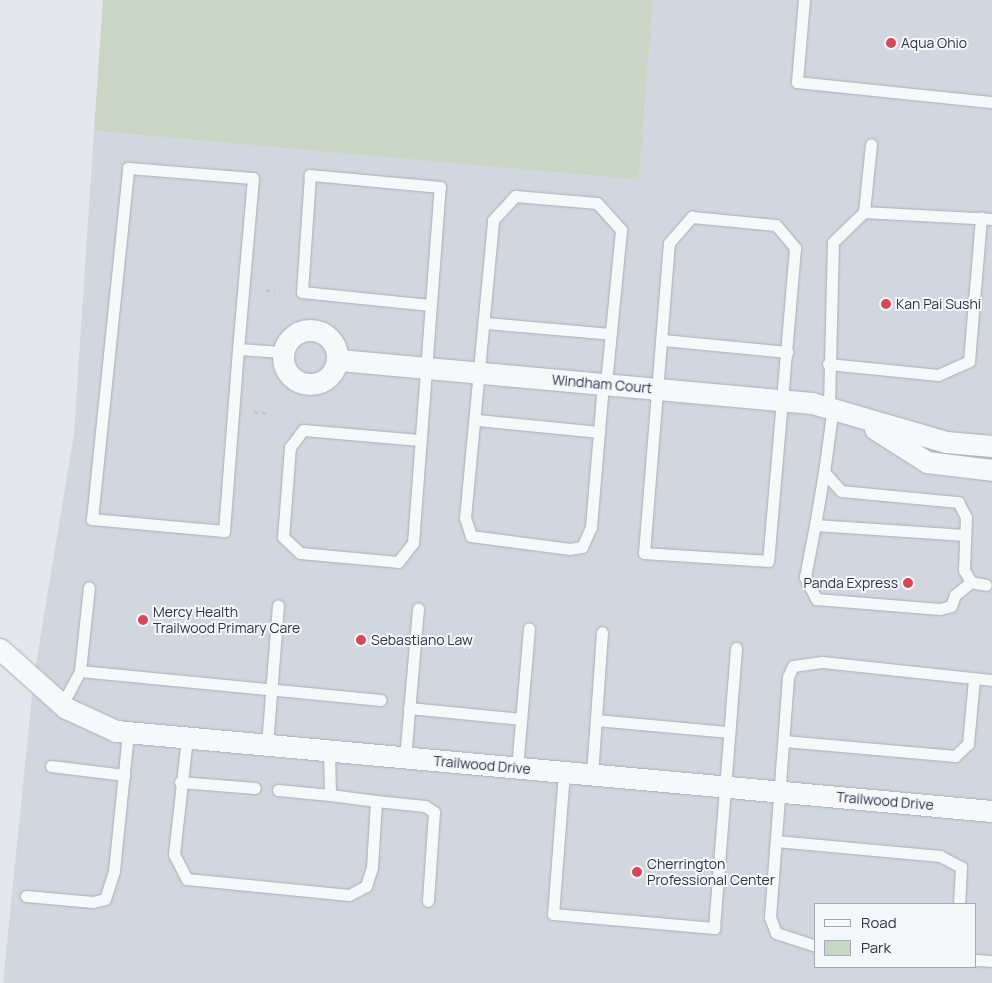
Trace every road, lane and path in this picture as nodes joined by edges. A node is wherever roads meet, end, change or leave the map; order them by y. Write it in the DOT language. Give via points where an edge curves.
graph roads {
  1 [pos="804,0"];
  2 [pos="992,102"];
  3 [pos="871,144"];
  4 [pos="864,212"];
  5 [pos="986,219"];
  6 [pos="266,290"];
  7 [pos="275,291"];
  8 [pos="430,305"];
  9 [pos="486,323"];
  10 [pos="611,334"];
  11 [pos="662,340"];
  12 [pos="238,349"];
  13 [pos="282,352"];
  14 [pos="787,352"];
  15 [pos="338,360"];
  16 [pos="828,364"];
  17 [pos="425,368"];
  18 [pos="482,373"];
  19 [pos="605,384"];
  20 [pos="659,389"];
  21 [pos="783,400"];
  22 [pos="831,406"];
  23 [pos="254,412"];
  24 [pos="266,413"];
  25 [pos="477,420"];
  26 [pos="863,420"];
  27 [pos="599,432"];
  28 [pos="419,440"];
  29 [pos="992,446"];
  30 [pos="992,470"];
  31 [pos="824,472"];
  32 [pos="815,525"];
  33 [pos="965,535"];
  34 [pos="971,582"];
  35 [pos="990,585"];
  36 [pos="89,587"];
  37 [pos="278,605"];
  38 [pos="418,609"];
  39 [pos="528,629"];
  40 [pos="602,632"];
  41 [pos="736,648"];
  42 [pos="0,649"];
  43 [pos="80,671"];
  44 [pos="974,679"];
  45 [pos="992,680"];
  46 [pos="271,690"];
  47 [pos="381,700"];
  48 [pos="62,705"];
  49 [pos="409,708"];
  50 [pos="521,719"];
  51 [pos="596,720"];
  52 [pos="128,732"];
  53 [pos="729,732"];
  54 [pos="187,738"];
  55 [pos="784,740"];
  56 [pos="266,746"];
  57 [pos="329,751"];
  58 [pos="405,758"];
  59 [pos="51,766"];
  60 [pos="517,768"];
  61 [pos="564,772"];
  62 [pos="124,775"];
  63 [pos="592,775"];
  64 [pos="180,782"];
  65 [pos="725,787"];
  66 [pos="255,788"];
  67 [pos="278,790"];
  68 [pos="781,792"];
  69 [pos="330,795"];
  70 [pos="376,801"];
  71 [pos="992,811"];
  72 [pos="776,841"];
  73 [pos="26,896"];
  74 [pos="428,901"];
  75 [pos="959,903"];
  76 [pos="814,945"];
  77 [pos="977,960"];
  78 [pos="992,961"];
  1 -- 2 [label="lane" via="797,82"];
  3 -- 4 [label="lane"];
  4 -- 5 [label="lane"];
  4 -- 16 [label="lane" via="833,242"];
  5 -- 16 [label="lane" via="969,361 938,375"];
  6 -- 7 [label="path"];
  8 -- 8 [label="lane" via="440,187 310,176 302,292"];
  8 -- 17 [label="lane"];
  9 -- 10 [label="lane"];
  9 -- 10 [label="lane" via="493,220 514,196 541,198 597,204 621,230"];
  9 -- 18 [label="lane"];
  10 -- 19 [label="lane"];
  11 -- 14 [label="lane"];
  11 -- 14 [label="lane" via="669,243 692,217 776,225 795,248"];
  11 -- 20 [label="lane"];
  12 -- 12 [label="lane" via="253,178 128,168 92,519 224,531"];
  12 -- 13 [label="lane"];
  13 -- 15 [label="street" via="297,333 318,331 329,338"];
  13 -- 15 [label="street" via="287,373 306,384 330,376"];
  14 -- 21 [label="lane"];
  15 -- 17 [label="street, Windham Court"];
  16 -- 22 [label="lane"];
  17 -- 18 [label="street, Windham Court"];
  17 -- 28 [label="lane"];
  18 -- 19 [label="street, Windham Court"];
  18 -- 25 [label="lane"];
  19 -- 20 [label="street, Windham Court"];
  19 -- 27 [label="lane"];
  20 -- 21 [label="street, Windham Court"];
  20 -- 21 [label="lane" via="644,553 768,561"];
  21 -- 22 [label="street, Windham Court"];
  22 -- 26 [label="street, Windham Court"];
  22 -- 31 [label="lane"];
  23 -- 24 [label="path"];
  25 -- 27 [label="lane"];
  25 -- 27 [label="lane" via="466,528 483,540 570,549 582,547 589,538"];
  26 -- 29 [label="street, Windham Court" via="946,442"];
  26 -- 30 [label="street, Windham Court" via="927,462"];
  28 -- 28 [label="lane" via="413,543 398,562 300,553 283,537 290,447 302,430"];
  31 -- 32 [label="lane"];
  31 -- 33 [label="lane" via="841,491 958,502 966,517"];
  32 -- 33 [label="lane"];
  32 -- 34 [label="lane" via="805,577 816,599 940,609 951,606 955,595"];
  33 -- 34 [label="lane" via="964,570"];
  34 -- 35 [label="lane"];
  36 -- 43 [label="lane"];
  37 -- 46 [label="lane"];
  38 -- 49 [label="lane"];
  39 -- 50 [label="lane"];
  40 -- 51 [label="lane"];
  41 -- 53 [label="lane"];
  42 -- 48 [label="street, Trailwood Drive"];
  43 -- 46 [label="lane"];
  43 -- 48 [label="lane"];
  44 -- 45 [label="lane"];
  44 -- 55 [label="lane" via="968,744 955,756"];
  44 -- 55 [label="lane" via="805,662 793,666 788,677"];
  46 -- 47 [label="lane"];
  46 -- 56 [label="lane"];
  48 -- 52 [label="street, Trailwood Drive" via="103,727"];
  49 -- 50 [label="lane"];
  49 -- 58 [label="lane"];
  50 -- 60 [label="lane"];
  51 -- 53 [label="lane"];
  51 -- 63 [label="lane"];
  52 -- 54 [label="street, Trailwood Drive"];
  52 -- 62 [label="lane"];
  53 -- 65 [label="lane"];
  54 -- 56 [label="street, Trailwood Drive"];
  54 -- 64 [label="lane"];
  55 -- 68 [label="lane"];
  56 -- 57 [label="street, Trailwood Drive"];
  57 -- 58 [label="street, Trailwood Drive"];
  57 -- 69 [label="lane"];
  58 -- 60 [label="street, Trailwood Drive"];
  59 -- 62 [label="lane"];
  60 -- 61 [label="street, Trailwood Drive"];
  61 -- 63 [label="street, Trailwood Drive"];
  61 -- 65 [label="lane" via="553,914 714,928"];
  62 -- 73 [label="lane" via="114,871 105,899 93,902"];
  63 -- 65 [label="street, Trailwood Drive"];
  64 -- 66 [label="lane"];
  64 -- 70 [label="lane" via="174,854 178,869 187,879 207,884 348,895 366,886 372,867"];
  65 -- 68 [label="street, Trailwood Drive"];
  67 -- 69 [label="lane"];
  68 -- 71 [label="street, Trailwood Drive"];
  68 -- 72 [label="lane"];
  69 -- 70 [label="lane"];
  70 -- 74 [label="lane" via="425,806 434,812"];
  72 -- 75 [label="lane" via="940,856 961,867"];
  72 -- 76 [label="lane" via="770,917 776,933"];
  77 -- 78 [label="lane"];
}
